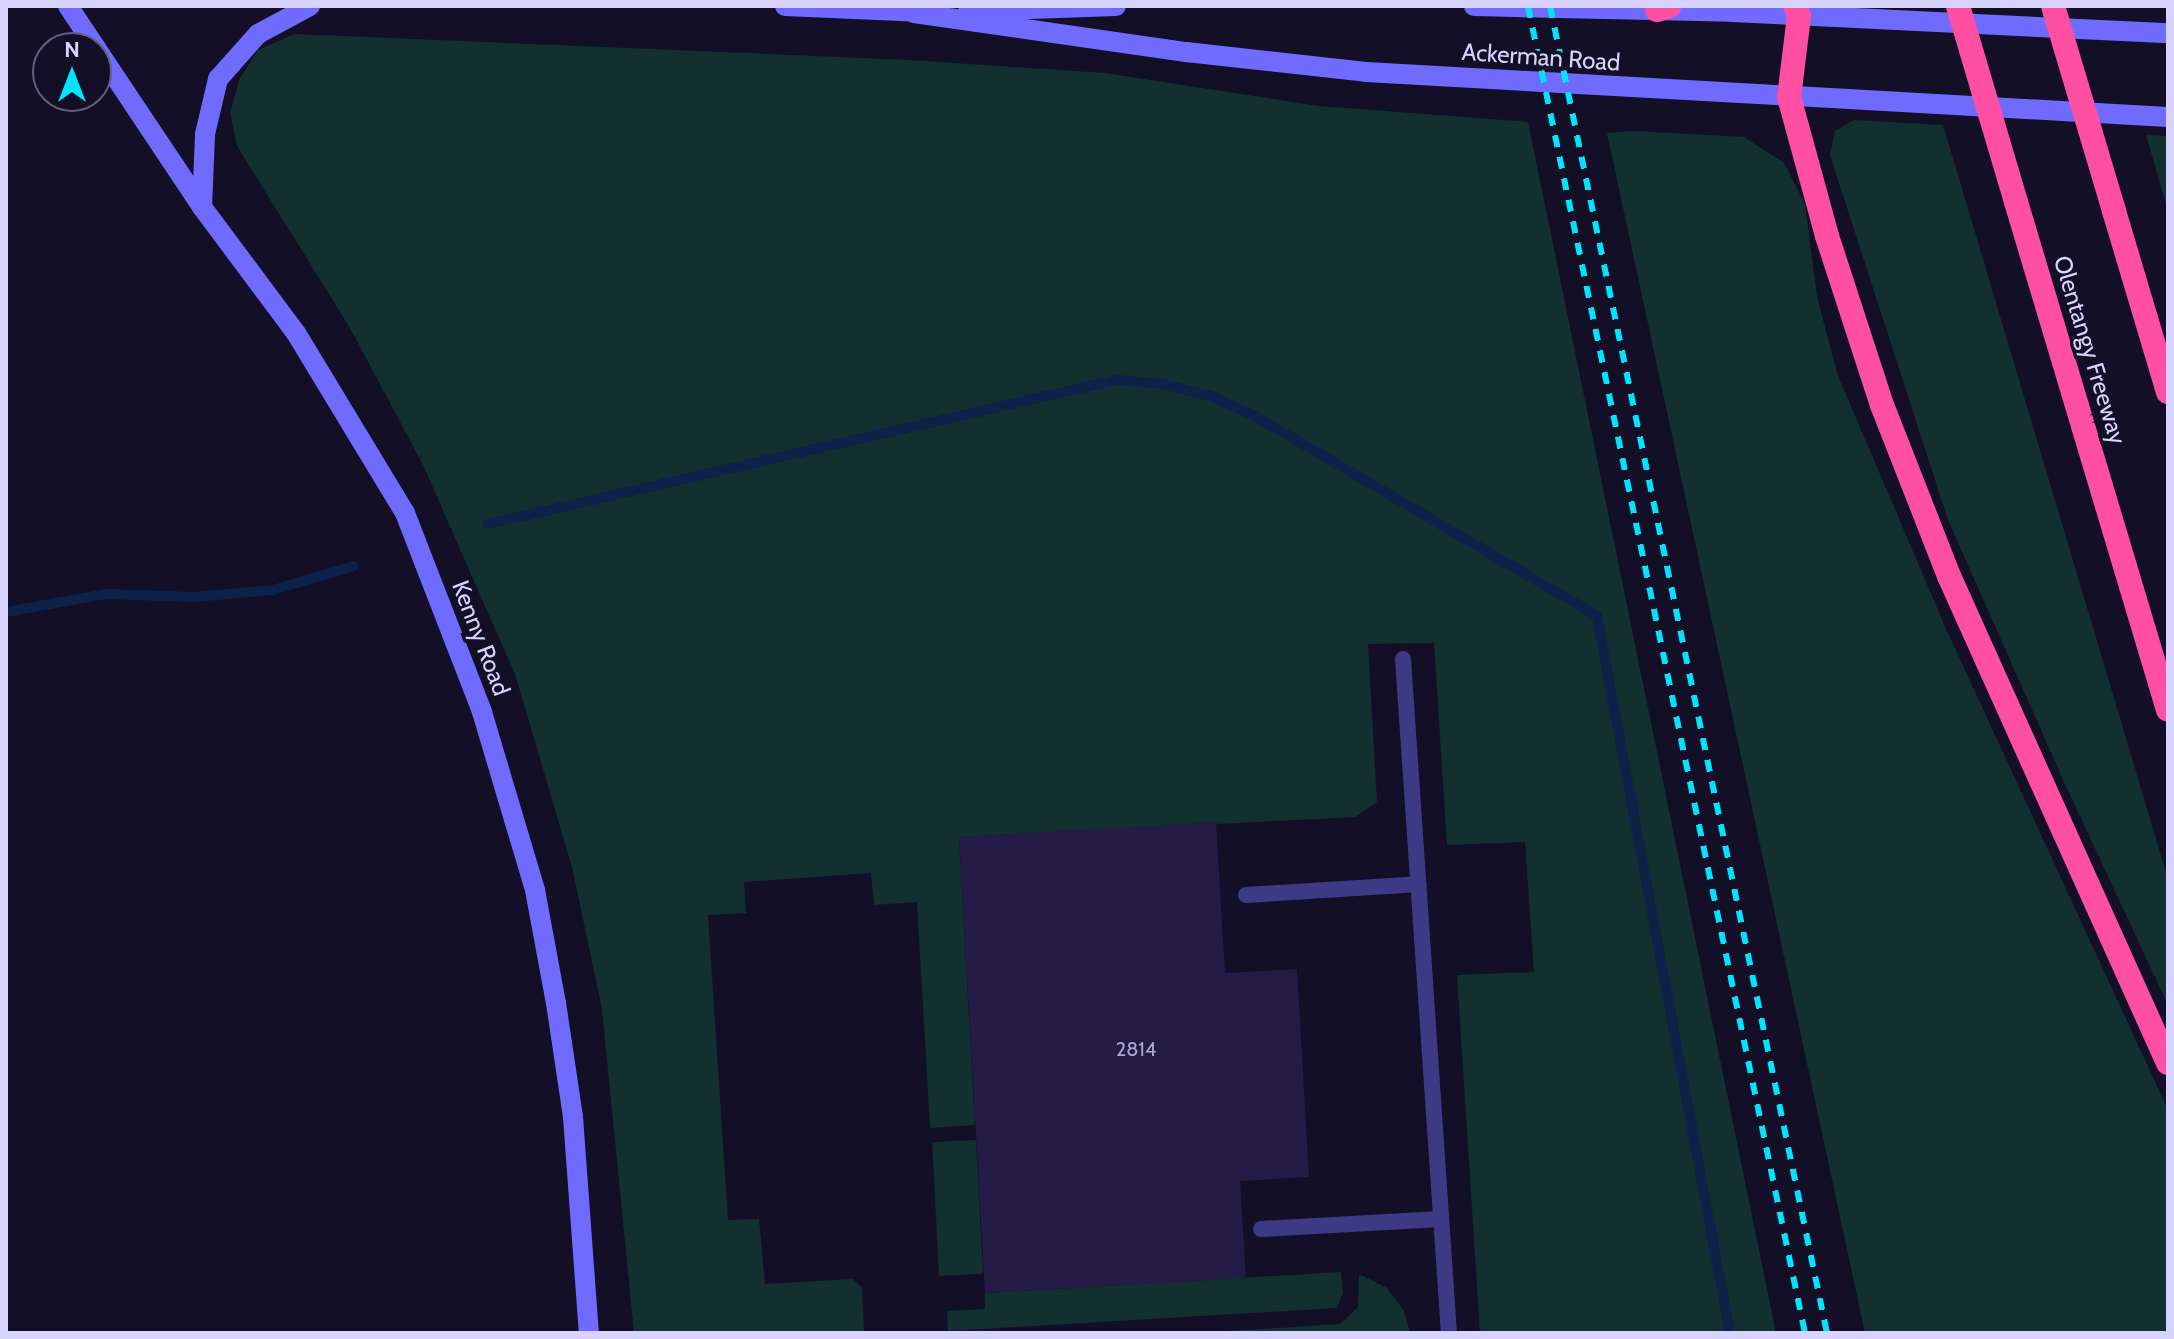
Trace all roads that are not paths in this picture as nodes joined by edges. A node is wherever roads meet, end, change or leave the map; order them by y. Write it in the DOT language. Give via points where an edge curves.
graph roads {
  1 [pos="68,6"];
  2 [pos="310,6"];
  3 [pos="785,6"];
  4 [pos="1116,6"];
  5 [pos="1474,6"];
  6 [pos="1958,6"];
  7 [pos="2053,6"];
  8 [pos="1663,8"];
  9 [pos="1797,11"];
  10 [pos="914,13"];
  11 [pos="85,32"];
  12 [pos="2168,33"];
  13 [pos="112,72"];
  14 [pos="1789,97"];
  15 [pos="2168,117"];
  16 [pos="202,207"];
  17 [pos="2168,392"];
  18 [pos="1403,659"];
  19 [pos="2168,710"];
  20 [pos="1419,884"];
  21 [pos="1246,895"];
  22 [pos="2168,1063"];
  23 [pos="1441,1219"];
  24 [pos="1261,1229"];
  25 [pos="589,1333"];
  26 [pos="1449,1333"];
  1 -- 11 [label="main road, Kenny Road"];
  2 -- 16 [label="main road" via="258,34 218,79 205,134"];
  3 -- 10 [label="main road, Ackerman Road"];
  4 -- 10 [label="main road, Ackerman Road"];
  5 -- 8 [label="main road, Ackerman Road"];
  6 -- 19 [label="highway, Olentangy Freeway, bridge"];
  7 -- 17 [label="highway, bridge"];
  8 -- 9 [label="main road, Ackerman Road"];
  9 -- 12 [label="main road, Ackerman Road"];
  9 -- 14 [label="highway"];
  10 -- 14 [label="main road, Ackerman Road" via="1366,72"];
  13 -- 16 [label="main road, Kenny Road"];
  14 -- 15 [label="main road, Ackerman Road"];
  14 -- 22 [label="highway" via="1827,236 1920,506"];
  16 -- 25 [label="main road, Kenny Road" via="296,333 405,513 482,712 535,890 556,1003 573,1117"];
  18 -- 20 [label="lane"];
  20 -- 21 [label="lane"];
  20 -- 23 [label="lane"];
  23 -- 24 [label="lane"];
  23 -- 26 [label="lane"];
}
